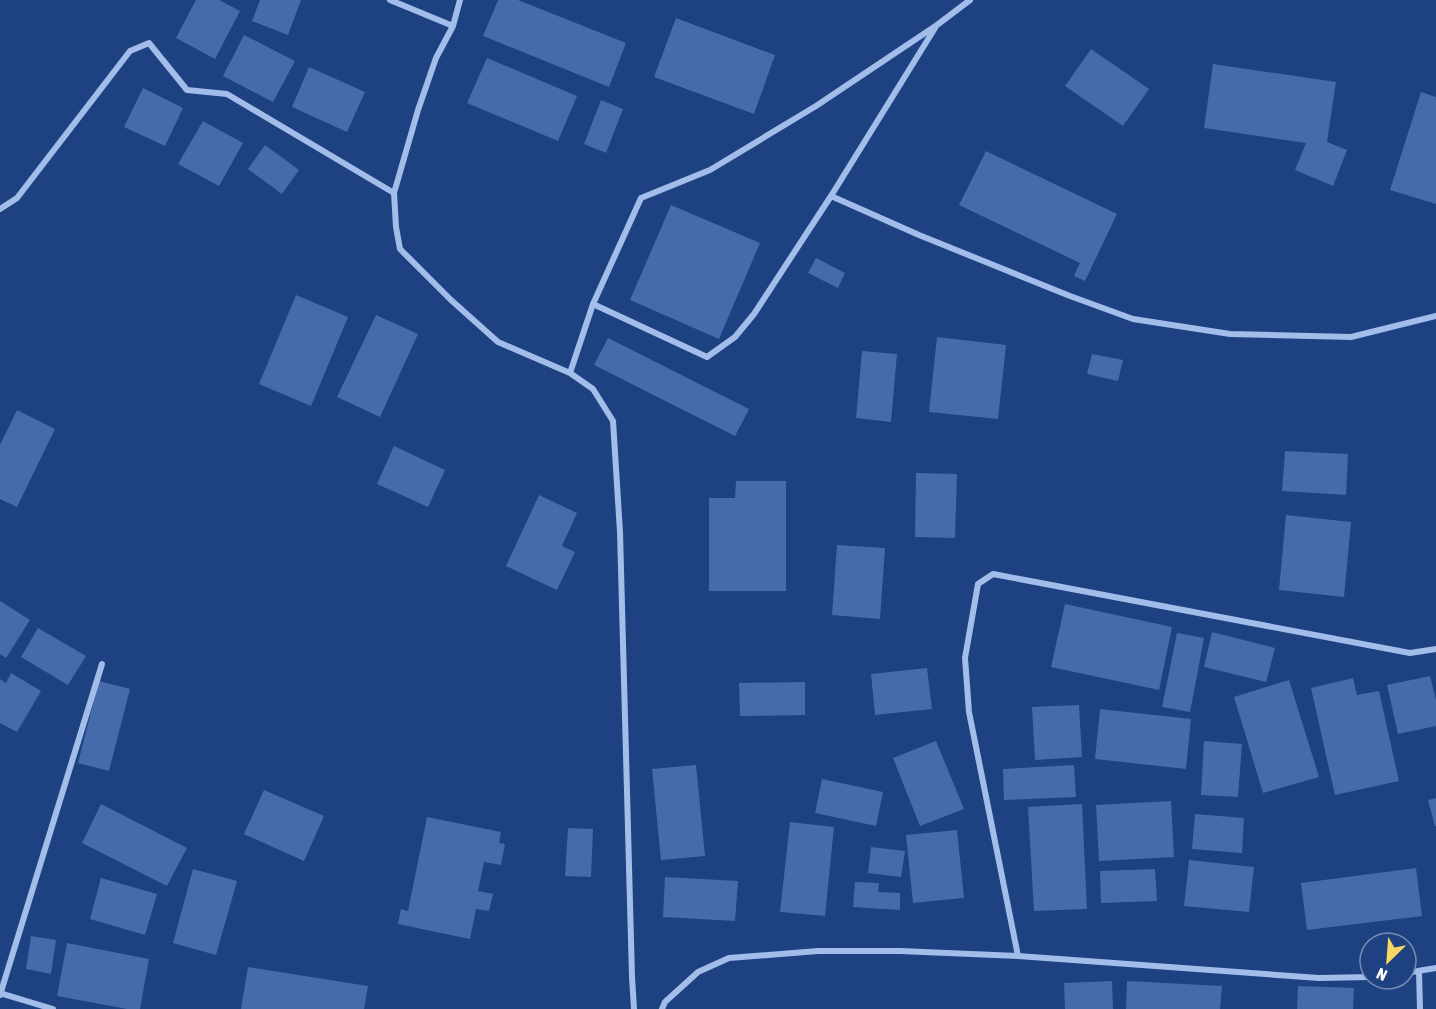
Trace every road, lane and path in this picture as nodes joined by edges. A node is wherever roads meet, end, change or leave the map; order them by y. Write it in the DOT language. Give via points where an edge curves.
graph roads {
  1 [pos="390,0"];
  2 [pos="460,0"];
  3 [pos="970,0"];
  4 [pos="937,25"];
  5 [pos="453,26"];
  6 [pos="394,193"];
  7 [pos="831,196"];
  8 [pos="0,209"];
  9 [pos="593,304"];
  10 [pos="1436,316"];
  11 [pos="570,373"];
  12 [pos="1436,649"];
  13 [pos="102,664"];
  14 [pos="1018,956"];
  15 [pos="1436,968"];
  16 [pos="1419,971"];
  17 [pos="1358,977"];
  18 [pos="0,994"];
  19 [pos="53,1009"];
  20 [pos="634,1009"];
  21 [pos="662,1009"];
  22 [pos="1420,1009"];
  1 -- 5 [label="street"];
  2 -- 5 [label="street"];
  3 -- 4 [label="street"];
  4 -- 7 [label="street"];
  4 -- 9 [label="street" via="816,106 710,170 641,198"];
  5 -- 6 [label="street" via="436,58"];
  6 -- 8 [label="street" via="227,94 187,90 149,43 130,51 16,198"];
  6 -- 11 [label="street" via="400,249 498,342"];
  7 -- 9 [label="street" via="754,314 735,337 706,357"];
  7 -- 10 [label="street" via="1133,319 1230,334 1351,337"];
  9 -- 11 [label="street"];
  11 -- 20 [label="street" via="593,389 613,422 620,532"];
  12 -- 14 [label="street" via="1410,653 993,574 978,584 965,658 969,712"];
  13 -- 18 [label="street"];
  14 -- 17 [label="street" via="1319,978"];
  14 -- 21 [label="street" via="818,951 729,958 698,972 664,1002"];
  15 -- 16 [label="street"];
  16 -- 22 [label="street"];
  18 -- 19 [label="street"];
}
